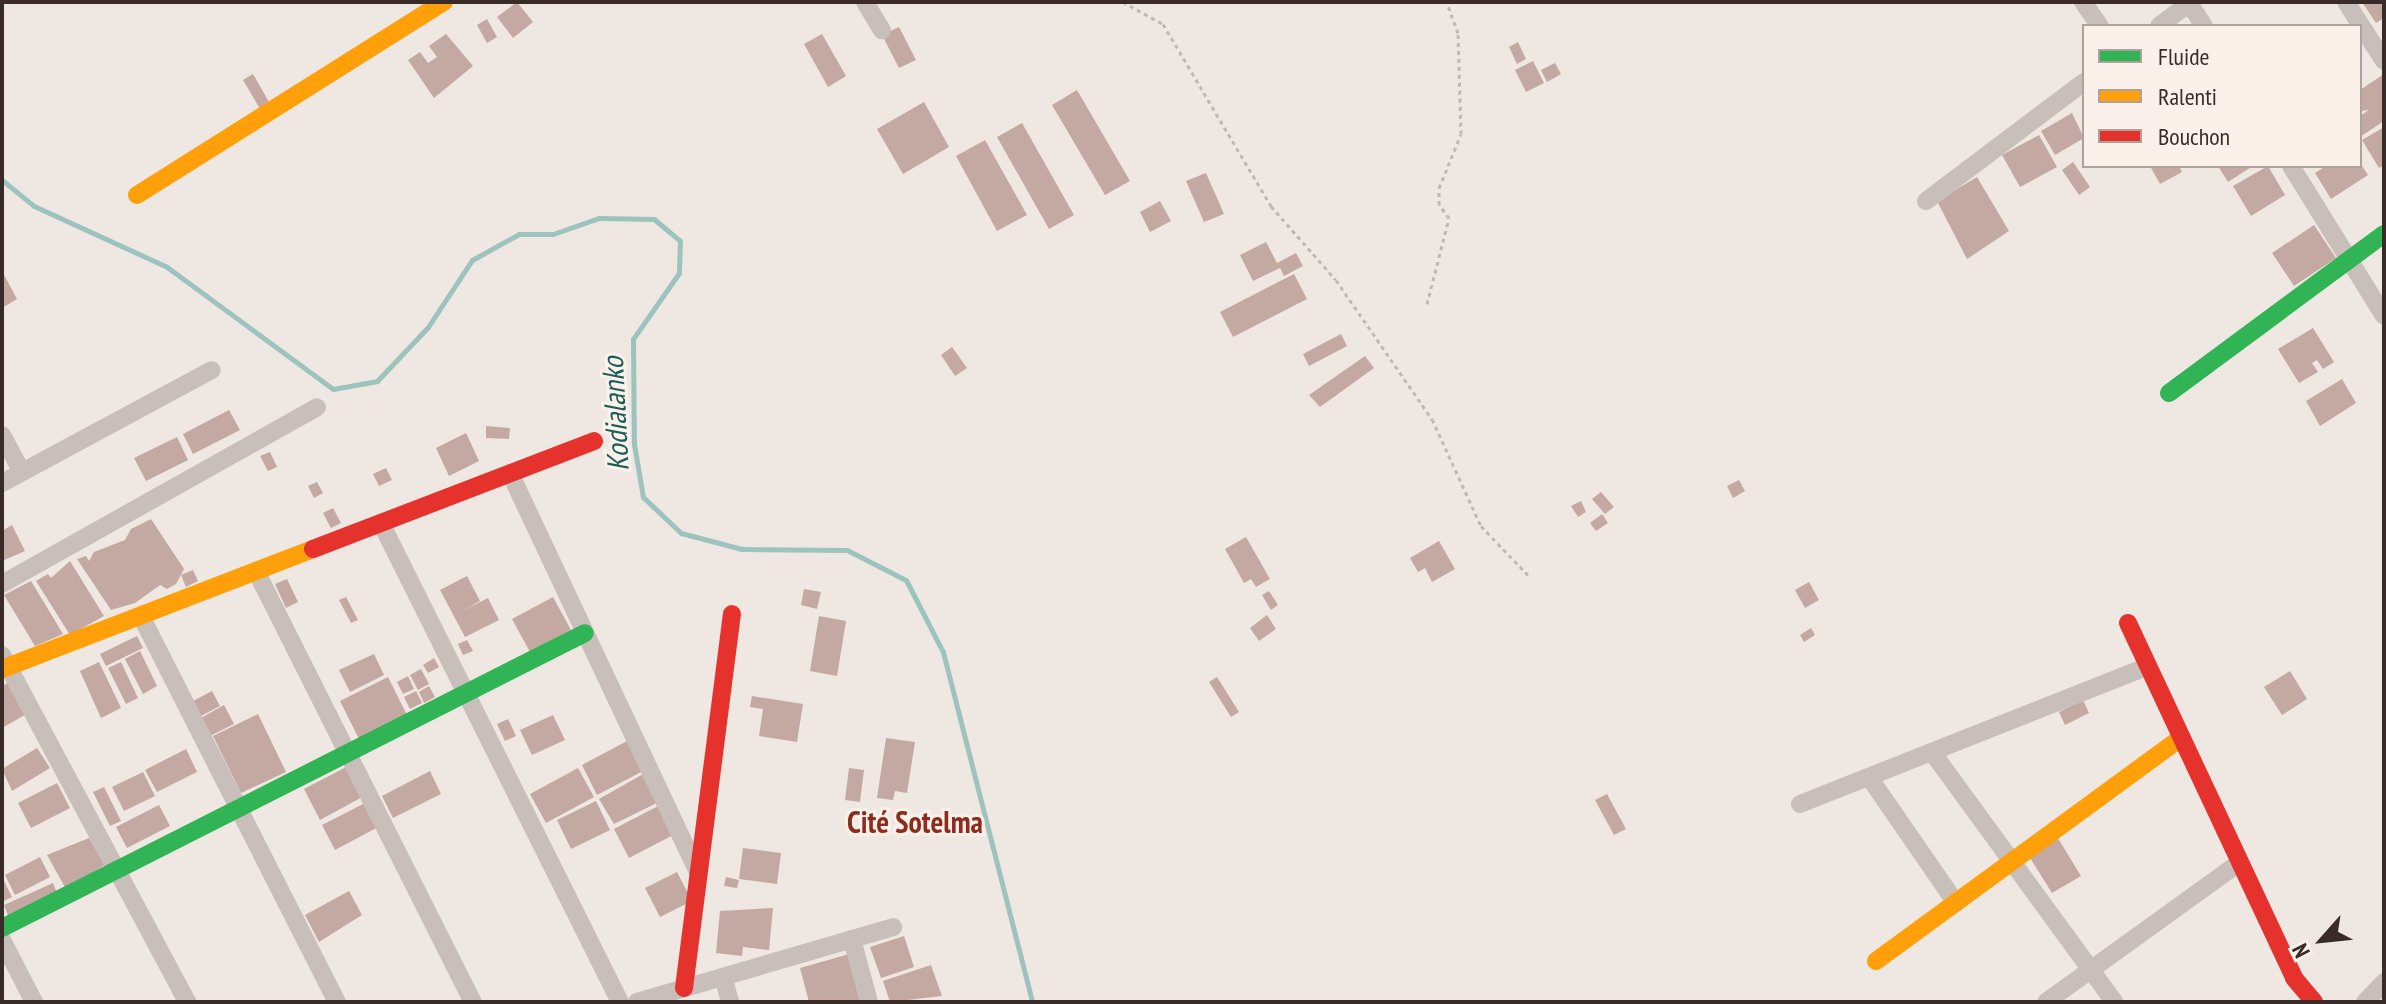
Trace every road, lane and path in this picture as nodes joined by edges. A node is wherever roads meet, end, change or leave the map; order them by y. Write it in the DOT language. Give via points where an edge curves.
graph roads {
  1 [pos="444,2"];
  2 [pos="865,2"];
  3 [pos="1123,2"];
  4 [pos="1447,2"];
  5 [pos="2083,2"];
  6 [pos="2190,2"];
  7 [pos="2346,2"];
  8 [pos="2099,24"];
  9 [pos="2162,24"];
  10 [pos="2203,24"];
  11 [pos="2360,24"];
  12 [pos="2362,27"];
  13 [pos="882,30"];
  14 [pos="2384,61"];
  15 [pos="2082,84"];
  16 [pos="2292,168"];
  17 [pos="137,195"];
  18 [pos="1926,201"];
  19 [pos="2384,234"];
  20 [pos="2349,260"];
  21 [pos="1427,304"];
  22 [pos="2384,316"];
  23 [pos="212,370"];
  24 [pos="2169,393"];
  25 [pos="317,407"];
  26 [pos="2,435"];
  27 [pos="594,441"];
  28 [pos="22,472"];
  29 [pos="510,473"];
  30 [pos="2,483"];
  31 [pos="381,523"];
  32 [pos="256,571"];
  33 [pos="1528,575"];
  34 [pos="2,584"];
  35 [pos="732,614"];
  36 [pos="141,616"];
  37 [pos="2128,623"];
  38 [pos="585,633"];
  39 [pos="4,664"];
  40 [pos="2148,666"];
  41 [pos="467,693"];
  42 [pos="2181,738"];
  43 [pos="1932,752"];
  44 [pos="349,753"];
  45 [pos="1869,777"];
  46 [pos="1800,804"];
  47 [pos="239,808"];
  48 [pos="2012,862"];
  49 [pos="2240,862"];
  50 [pos="118,870"];
  51 [pos="698,872"];
  52 [pos="1956,903"];
  53 [pos="893,927"];
  54 [pos="2,928"];
  55 [pos="852,939"];
  56 [pos="2,940"];
  57 [pos="1876,961"];
  58 [pos="2091,970"];
  59 [pos="723,977"];
  60 [pos="2384,982"];
  61 [pos="684,988"];
  62 [pos="34,1002"];
  63 [pos="187,1002"];
  64 [pos="337,1002"];
  65 [pos="473,1002"];
  66 [pos="620,1002"];
  67 [pos="637,1002"];
  68 [pos="730,1002"];
  69 [pos="869,1002"];
  70 [pos="2046,1002"];
  71 [pos="2114,1002"];
  72 [pos="2314,1002"];
  73 [pos="2365,1002"];
  1 -- 17 [label="street"];
  2 -- 13 [label="street"];
  3 -- 33 [label="path" via="1163,24 1271,206 1336,280 1432,419 1481,526"];
  4 -- 21 [label="path" via="1458,33 1461,134 1439,188 1439,204 1449,218"];
  5 -- 8 [label="street"];
  6 -- 9 [label="street"];
  6 -- 10 [label="street"];
  7 -- 11 [label="street"];
  12 -- 14 [label="street"];
  15 -- 18 [label="street"];
  16 -- 20 [label="street"];
  19 -- 20 [label="street"];
  20 -- 22 [label="street"];
  20 -- 24 [label="street"];
  23 -- 28 [label="street"];
  25 -- 34 [label="street"];
  26 -- 28 [label="street"];
  27 -- 29 [label="street"];
  28 -- 30 [label="street"];
  29 -- 31 [label="street"];
  29 -- 38 [label="street"];
  31 -- 32 [label="street"];
  31 -- 41 [label="street"];
  32 -- 36 [label="street"];
  32 -- 44 [label="street"];
  35 -- 51 [label="street"];
  36 -- 39 [label="street"];
  36 -- 47 [label="street"];
  37 -- 40 [label="street"];
  38 -- 41 [label="street"];
  38 -- 51 [label="street"];
  39 -- 50 [label="street"];
  40 -- 42 [label="street"];
  40 -- 43 [label="street"];
  41 -- 44 [label="street"];
  41 -- 66 [label="street"];
  42 -- 48 [label="street"];
  42 -- 49 [label="street"];
  43 -- 45 [label="street"];
  43 -- 48 [label="street"];
  44 -- 47 [label="street"];
  44 -- 65 [label="street"];
  45 -- 46 [label="street"];
  45 -- 52 [label="street"];
  47 -- 50 [label="street"];
  47 -- 64 [label="street"];
  48 -- 52 [label="street"];
  48 -- 58 [label="street"];
  49 -- 58 [label="street"];
  49 -- 72 [label="street" via="2294,978"];
  50 -- 54 [label="street"];
  50 -- 63 [label="street"];
  51 -- 61 [label="street"];
  52 -- 57 [label="street"];
  53 -- 55 [label="street"];
  55 -- 59 [label="street"];
  55 -- 69 [label="street"];
  56 -- 62 [label="street"];
  58 -- 70 [label="street"];
  58 -- 71 [label="street"];
  59 -- 61 [label="street"];
  59 -- 68 [label="street"];
  60 -- 73 [label="street"];
  61 -- 67 [label="street"];
}
